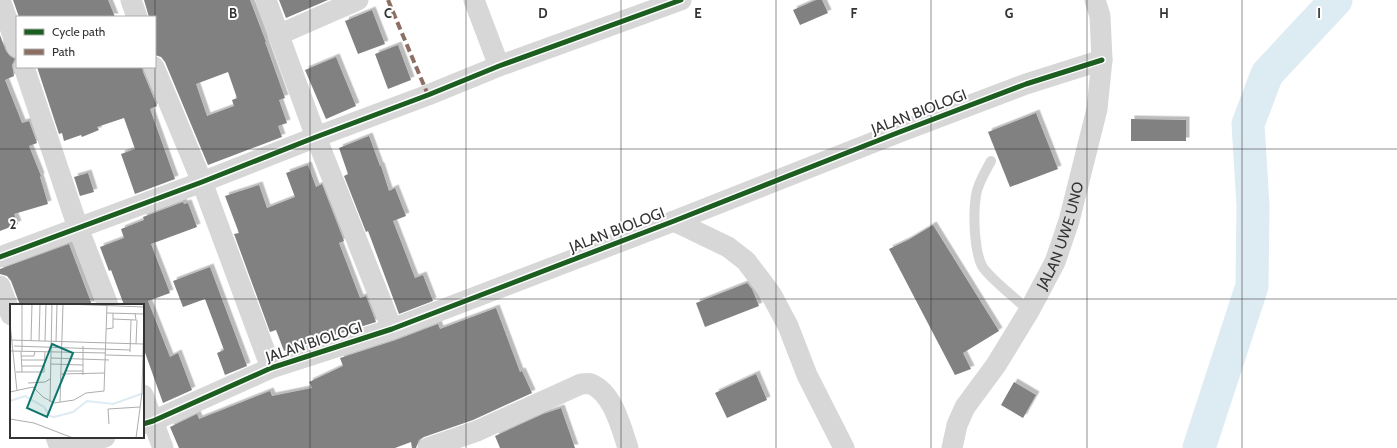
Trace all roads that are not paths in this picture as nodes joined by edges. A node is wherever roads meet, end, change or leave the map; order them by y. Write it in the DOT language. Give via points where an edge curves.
graph roads {
  1 [pos="0,0"];
  2 [pos="131,0"];
  3 [pos="266,0"];
  4 [pos="358,0"];
  5 [pos="474,0"];
  6 [pos="681,0"];
  7 [pos="1096,0"];
  8 [pos="136,16"];
  9 [pos="278,35"];
  10 [pos="16,44"];
  11 [pos="1102,60"];
  12 [pos="499,66"];
  13 [pos="24,68"];
  14 [pos="154,68"];
  15 [pos="316,137"];
  16 [pos="991,161"];
  17 [pos="202,182"];
  18 [pos="674,221"];
  19 [pos="78,228"];
  20 [pos="0,256"];
  21 [pos="0,286"];
  22 [pos="108,304"];
  23 [pos="1029,311"];
  24 [pos="10,312"];
  25 [pos="392,329"];
  26 [pos="271,368"];
  27 [pos="144,401"];
  28 [pos="148,423"];
  29 [pos="56,438"];
  30 [pos="101,438"];
  31 [pos="480,440"];
  32 [pos="60,448"];
  33 [pos="71,448"];
  34 [pos="163,448"];
  35 [pos="428,448"];
  36 [pos="628,448"];
  37 [pos="844,448"];
  38 [pos="952,448"];
  1 -- 10 [label="street"];
  2 -- 8 [label="street"];
  3 -- 9 [label="street"];
  4 -- 9 [label="street"];
  5 -- 12 [label="street"];
  6 -- 12 [label="street"];
  7 -- 11 [label="street, JALAN UWE UNO" via="1100,16"];
  9 -- 15 [label="street"];
  11 -- 18 [label="street, JALAN BIOLOGI" via="897,133"];
  11 -- 23 [label="street, JALAN UWE UNO" via="1098,109 1069,221 1055,262"];
  12 -- 15 [label="street"];
  13 -- 19 [label="street"];
  14 -- 17 [label="street"];
  15 -- 17 [label="street"];
  15 -- 25 [label="street"];
  16 -- 23 [label="lane" via="976,195 975,226 978,252 989,274"];
  17 -- 19 [label="street"];
  17 -- 26 [label="street"];
  18 -- 25 [label="street, JALAN BIOLOGI"];
  18 -- 37 [label="street" via="728,247 746,261 763,283 788,326 807,375"];
  19 -- 20 [label="street"];
  19 -- 22 [label="street"];
  21 -- 24 [label="street"];
  23 -- 38 [label="street, JALAN UWE UNO" via="996,365 964,407"];
  25 -- 26 [label="street, JALAN BIOLOGI"];
  26 -- 28 [label="street, JALAN BIOLOGI"];
  27 -- 28 [label="street"];
  28 -- 34 [label="street"];
  29 -- 32 [label="street"];
  30 -- 33 [label="street"];
  31 -- 35 [label="street"];
  31 -- 36 [label="street" via="582,384 590,384 606,396 615,411"];
}
